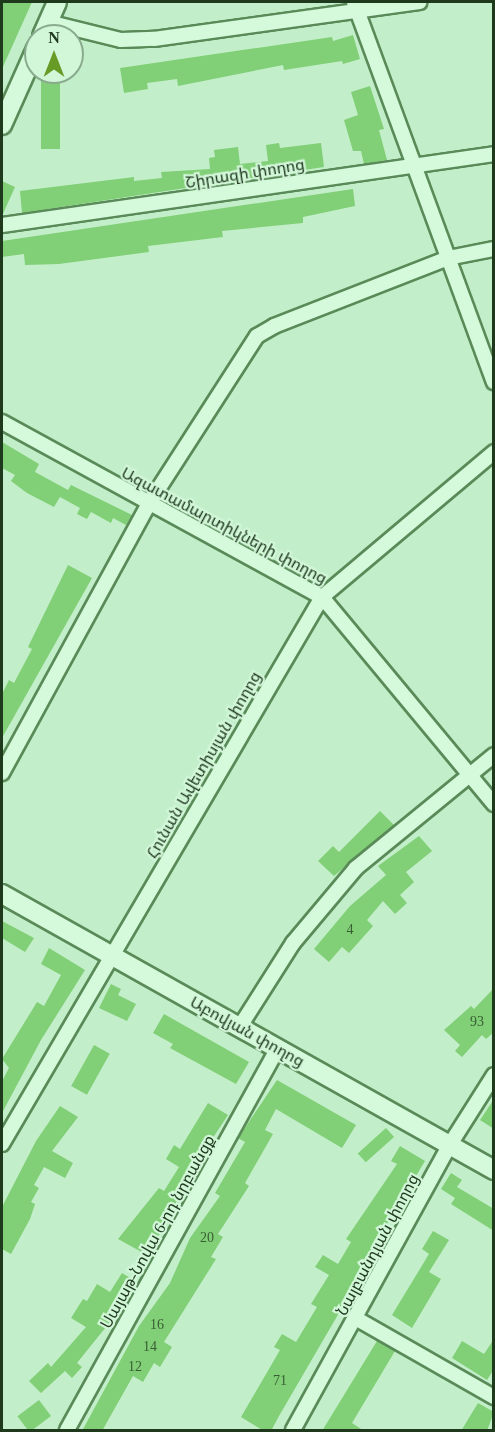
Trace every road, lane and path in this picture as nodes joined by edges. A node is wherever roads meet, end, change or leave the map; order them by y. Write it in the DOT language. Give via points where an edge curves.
graph roads {
  1 [pos="57,2"];
  2 [pos="419,2"];
  3 [pos="356,6"];
  4 [pos="47,24"];
  5 [pos="84,34"];
  6 [pos="24,75"];
  7 [pos="2,124"];
  8 [pos="494,154"];
  9 [pos="414,165"];
  10 [pos="2,225"];
  11 [pos="494,249"];
  12 [pos="448,258"];
  13 [pos="494,382"];
  14 [pos="2,422"];
  15 [pos="494,452"];
  16 [pos="148,505"];
  17 [pos="322,597"];
  18 [pos="494,755"];
  19 [pos="2,773"];
  20 [pos="468,775"];
  21 [pos="494,804"];
  22 [pos="2,894"];
  23 [pos="111,956"];
  24 [pos="239,1028"];
  25 [pos="277,1049"];
  26 [pos="494,1075"];
  27 [pos="2,1144"];
  28 [pos="449,1146"];
  29 [pos="494,1170"];
  30 [pos="357,1319"];
  31 [pos="494,1397"];
  32 [pos="67,1431"];
  33 [pos="293,1431"];
  1 -- 4 [label="main road"];
  2 -- 3 [label="street"];
  3 -- 5 [label="street" via="132,40"];
  3 -- 9 [label="street"];
  6 -- 7 [label="main road"];
  8 -- 9 [label="street, Շիրազի փողոց"];
  9 -- 10 [label="street, Շիրազի փողոց"];
  9 -- 12 [label="street"];
  11 -- 12 [label="street"];
  12 -- 13 [label="street"];
  12 -- 16 [label="street" via="257,336"];
  14 -- 16 [label="street, Ազատամարտիկների փողոց"];
  15 -- 17 [label="street, Հունան Ավետիսյան փողոց"];
  16 -- 17 [label="street, Ազատամարտիկների փողոց"];
  16 -- 19 [label="street"];
  17 -- 20 [label="street, Ազատամարտիկների փողոց"];
  17 -- 23 [label="street, Հունան Ավետիսյան փողոց"];
  18 -- 20 [label="street"];
  20 -- 21 [label="street, Ազատամարտիկների փողոց"];
  20 -- 24 [label="street" via="356,868 293,943"];
  22 -- 23 [label="main road, Աբովյան փողոց"];
  23 -- 24 [label="main road, Աբովյան փողոց"];
  23 -- 27 [label="street, Հունան Ավետիսյան փողոց"];
  24 -- 25 [label="main road, Աբովյան փողոց"];
  25 -- 28 [label="main road, Աբովյան փողոց"];
  25 -- 32 [label="street, Սայաթ-Նովա 6-րդ նրբանցք"];
  26 -- 28 [label="street, Նալբանդյան փողոց"];
  28 -- 29 [label="main road, Աբովյան փողոց"];
  28 -- 30 [label="street, Նալբանդյան փողոց"];
  30 -- 31 [label="street"];
  30 -- 33 [label="street, Նալբանդյան փողոց"];
}
